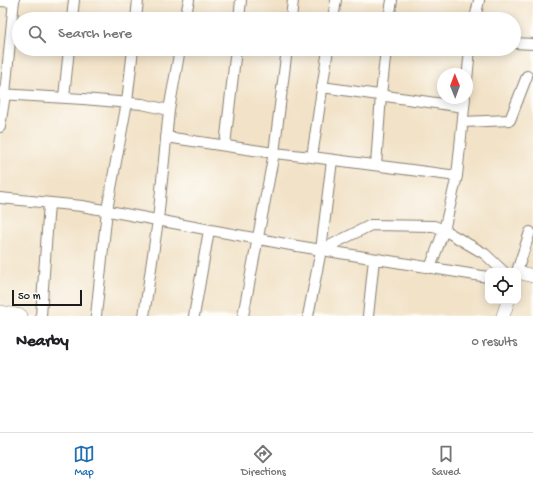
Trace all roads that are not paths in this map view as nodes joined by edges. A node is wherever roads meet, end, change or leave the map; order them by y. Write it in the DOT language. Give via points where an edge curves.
graph roads {
  1 [pos="74,0"];
  2 [pos="138,0"];
  3 [pos="189,0"];
  4 [pos="241,0"];
  5 [pos="293,0"];
  6 [pos="336,0"];
  7 [pos="392,0"];
  8 [pos="478,0"];
  9 [pos="0,1"];
  10 [pos="14,1"];
  11 [pos="13,12"];
  12 [pos="73,12"];
  13 [pos="137,12"];
  14 [pos="186,12"];
  15 [pos="240,12"];
  16 [pos="291,12"];
  17 [pos="334,12"];
  18 [pos="390,12"];
  19 [pos="476,12"];
  20 [pos="12,16"];
  21 [pos="521,43"];
  22 [pos="533,44"];
  23 [pos="68,56"];
  24 [pos="132,56"];
  25 [pos="179,56"];
  26 [pos="235,56"];
  27 [pos="286,56"];
  28 [pos="327,56"];
  29 [pos="385,56"];
  30 [pos="469,56"];
  31 [pos="468,68"];
  32 [pos="527,76"];
  33 [pos="322,87"];
  34 [pos="2,94"];
  35 [pos="381,95"];
  36 [pos="64,97"];
  37 [pos="437,100"];
  38 [pos="127,102"];
  39 [pos="465,104"];
  40 [pos="169,110"];
  41 [pos="463,122"];
  42 [pos="0,127"];
  43 [pos="166,137"];
  44 [pos="225,145"];
  45 [pos="274,153"];
  46 [pos="312,157"];
  47 [pos="332,160"];
  48 [pos="376,165"];
  49 [pos="457,176"];
  50 [pos="0,198"];
  51 [pos="49,203"];
  52 [pos="107,210"];
  53 [pos="158,220"];
  54 [pos="209,230"];
  55 [pos="444,230"];
  56 [pos="530,232"];
  57 [pos="257,239"];
  58 [pos="321,250"];
  59 [pos="374,259"];
  60 [pos="430,268"];
  61 [pos="500,268"];
  62 [pos="519,268"];
  63 [pos="521,273"];
  64 [pos="533,276"];
  65 [pos="485,277"];
  66 [pos="507,304"];
  67 [pos="0,312"];
  68 [pos="21,316"];
  69 [pos="41,316"];
  70 [pos="96,316"];
  71 [pos="144,316"];
  72 [pos="194,316"];
  73 [pos="243,316"];
  74 [pos="308,316"];
  75 [pos="368,316"];
  76 [pos="503,316"];
  1 -- 12 [label="street"];
  2 -- 13 [label="street"];
  3 -- 14 [label="street"];
  4 -- 15 [label="street"];
  5 -- 16 [label="street"];
  6 -- 17 [label="street"];
  7 -- 18 [label="street"];
  8 -- 19 [label="street"];
  9 -- 10 [label="street"];
  10 -- 11 [label="street"];
  20 -- 34 [label="street"];
  21 -- 22 [label="street"];
  23 -- 36 [label="street"];
  24 -- 38 [label="street"];
  25 -- 40 [label="street"];
  26 -- 44 [label="street"];
  27 -- 45 [label="street"];
  28 -- 33 [label="street"];
  29 -- 35 [label="street"];
  30 -- 31 [label="street"];
  32 -- 41 [label="street" via="510,120"];
  33 -- 35 [label="street"];
  33 -- 46 [label="street"];
  34 -- 36 [label="street"];
  34 -- 42 [label="street"];
  35 -- 37 [label="street"];
  35 -- 48 [label="street"];
  36 -- 38 [label="street"];
  38 -- 40 [label="street"];
  38 -- 52 [label="street"];
  39 -- 41 [label="street"];
  40 -- 43 [label="street"];
  41 -- 49 [label="street"];
  43 -- 44 [label="street"];
  43 -- 53 [label="street"];
  44 -- 45 [label="street"];
  45 -- 46 [label="street"];
  45 -- 57 [label="street"];
  46 -- 47 [label="street"];
  47 -- 48 [label="street"];
  47 -- 58 [label="street"];
  48 -- 49 [label="street"];
  49 -- 55 [label="street"];
  50 -- 51 [label="street"];
  51 -- 52 [label="street"];
  51 -- 69 [label="street"];
  52 -- 53 [label="street"];
  52 -- 70 [label="street"];
  53 -- 54 [label="street"];
  53 -- 71 [label="street"];
  54 -- 57 [label="street"];
  54 -- 72 [label="street"];
  55 -- 58 [label="street" via="434,226 371,225"];
  55 -- 60 [label="street"];
  55 -- 61 [label="street" via="485,254"];
  56 -- 62 [label="street"];
  57 -- 58 [label="street"];
  57 -- 73 [label="street"];
  58 -- 59 [label="street"];
  58 -- 74 [label="street"];
  59 -- 60 [label="street"];
  59 -- 75 [label="street"];
  60 -- 65 [label="street"];
  63 -- 64 [label="street"];
  66 -- 76 [label="street"];
  67 -- 68 [label="street"];
}
